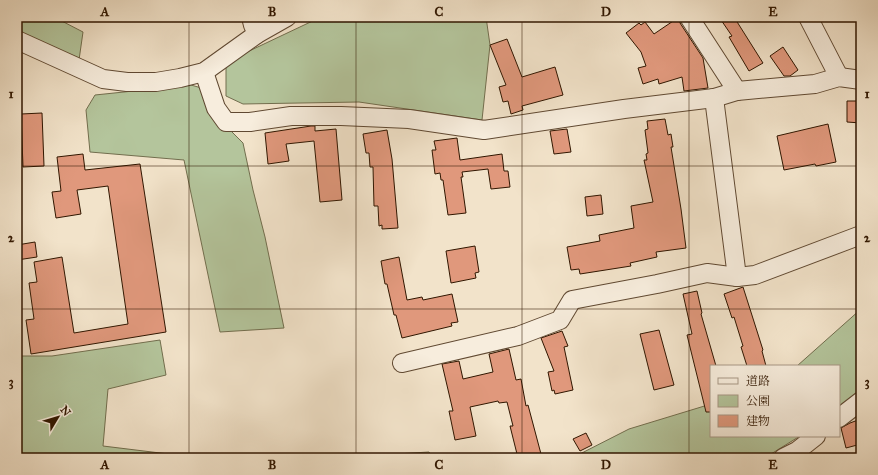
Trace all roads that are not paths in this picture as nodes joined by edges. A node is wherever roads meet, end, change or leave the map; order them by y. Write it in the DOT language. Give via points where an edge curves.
graph roads {
  1 [pos="287,17"];
  2 [pos="689,17"];
  3 [pos="808,17"];
  4 [pos="254,25"];
  5 [pos="17,40"];
  6 [pos="204,72"];
  7 [pos="839,77"];
  8 [pos="861,80"];
  9 [pos="736,91"];
  10 [pos="714,98"];
  11 [pos="861,236"];
  12 [pos="737,277"];
  13 [pos="402,363"];
  14 [pos="861,403"];
  15 [pos="840,417"];
  16 [pos="815,437"];
  17 [pos="793,456"];
  1 -- 4 [label="street"];
  2 -- 9 [label="street"];
  3 -- 7 [label="street"];
  4 -- 6 [label="street"];
  5 -- 6 [label="street" via="102,79 156,82"];
  6 -- 10 [label="street" via="216,108 226,122 250,122 291,116 341,116 409,119 484,130"];
  7 -- 8 [label="street"];
  7 -- 9 [label="street" via="815,84"];
  9 -- 10 [label="street"];
  10 -- 12 [label="street"];
  11 -- 12 [label="street" via="755,275"];
  12 -- 13 [label="street" via="707,273 572,300 560,320 518,336"];
  14 -- 15 [label="street"];
  16 -- 17 [label="street"];
}
